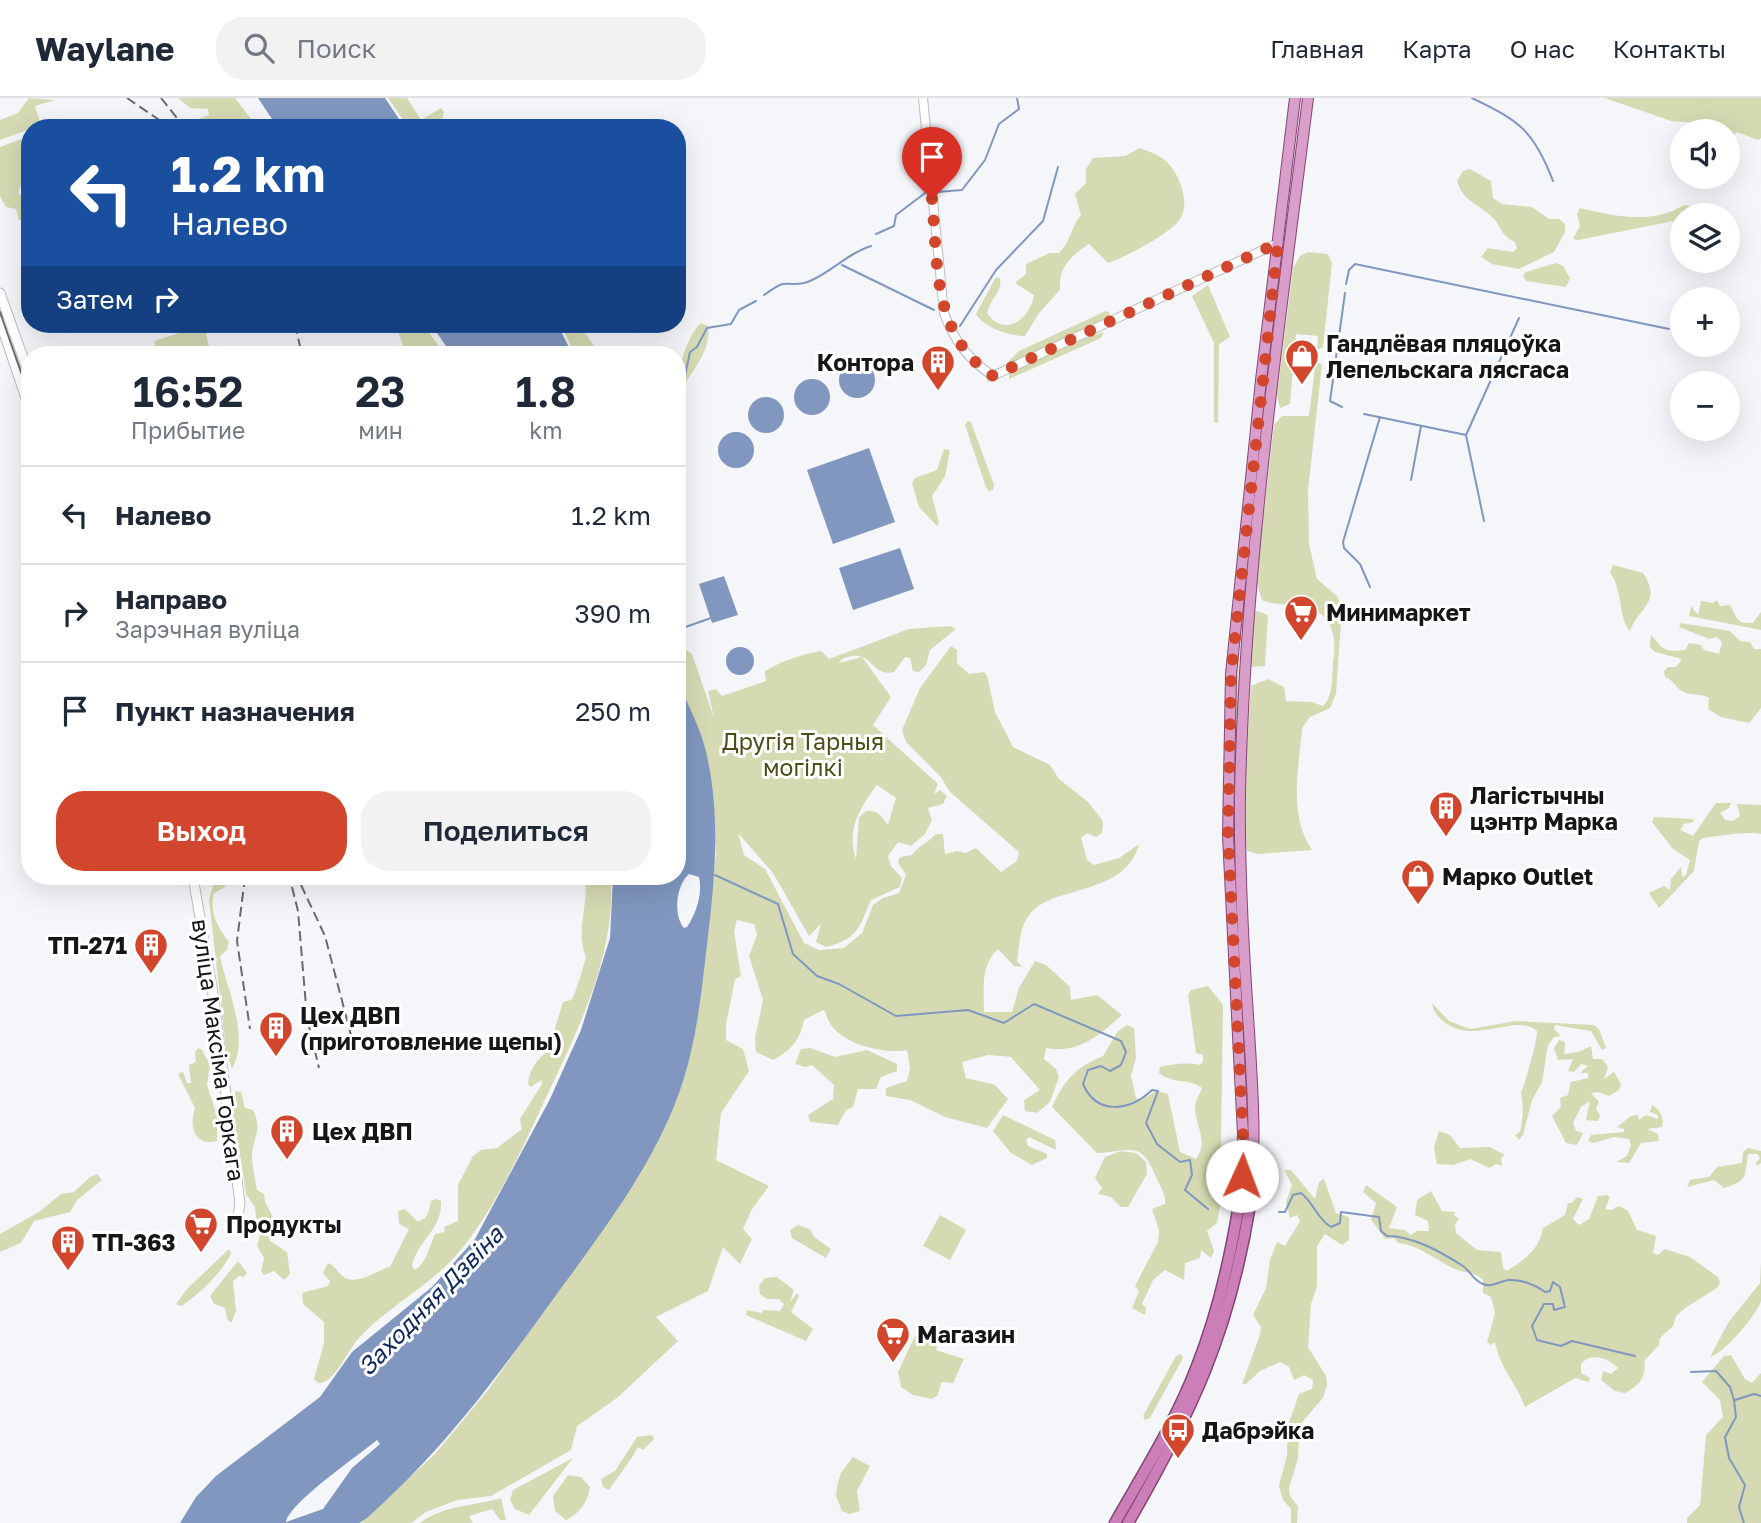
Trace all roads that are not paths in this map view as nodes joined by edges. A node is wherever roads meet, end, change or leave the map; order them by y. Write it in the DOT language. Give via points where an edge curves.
graph roads {
  1 [pos="923,98"];
  2 [pos="1295,98"];
  3 [pos="1308,98"];
  4 [pos="1278,243"];
  5 [pos="0,293"];
  6 [pos="0,321"];
  7 [pos="21,352"];
  8 [pos="21,383"];
  9 [pos="194,885"];
  10 [pos="1244,1205"];
  11 [pos="237,1223"];
  12 [pos="1115,1523"];
  13 [pos="1128,1523"];
  1 -- 4 [label="street" via="944,313 958,342 993,376"];
  2 -- 4 [label="main road"];
  3 -- 10 [label="main road" via="1280,318 1244,681 1240,865 1254,1116"];
  4 -- 10 [label="main road" via="1231,674 1228,836"];
  5 -- 7 [label="main road"];
  6 -- 8 [label="main road"];
  9 -- 11 [label="main road, вуліца Максіма Горкага" via="240,1203"];
  10 -- 12 [label="highway" via="1197,1366 1178,1411"];
  10 -- 13 [label="highway" via="1235,1287 1201,1388"];
}
